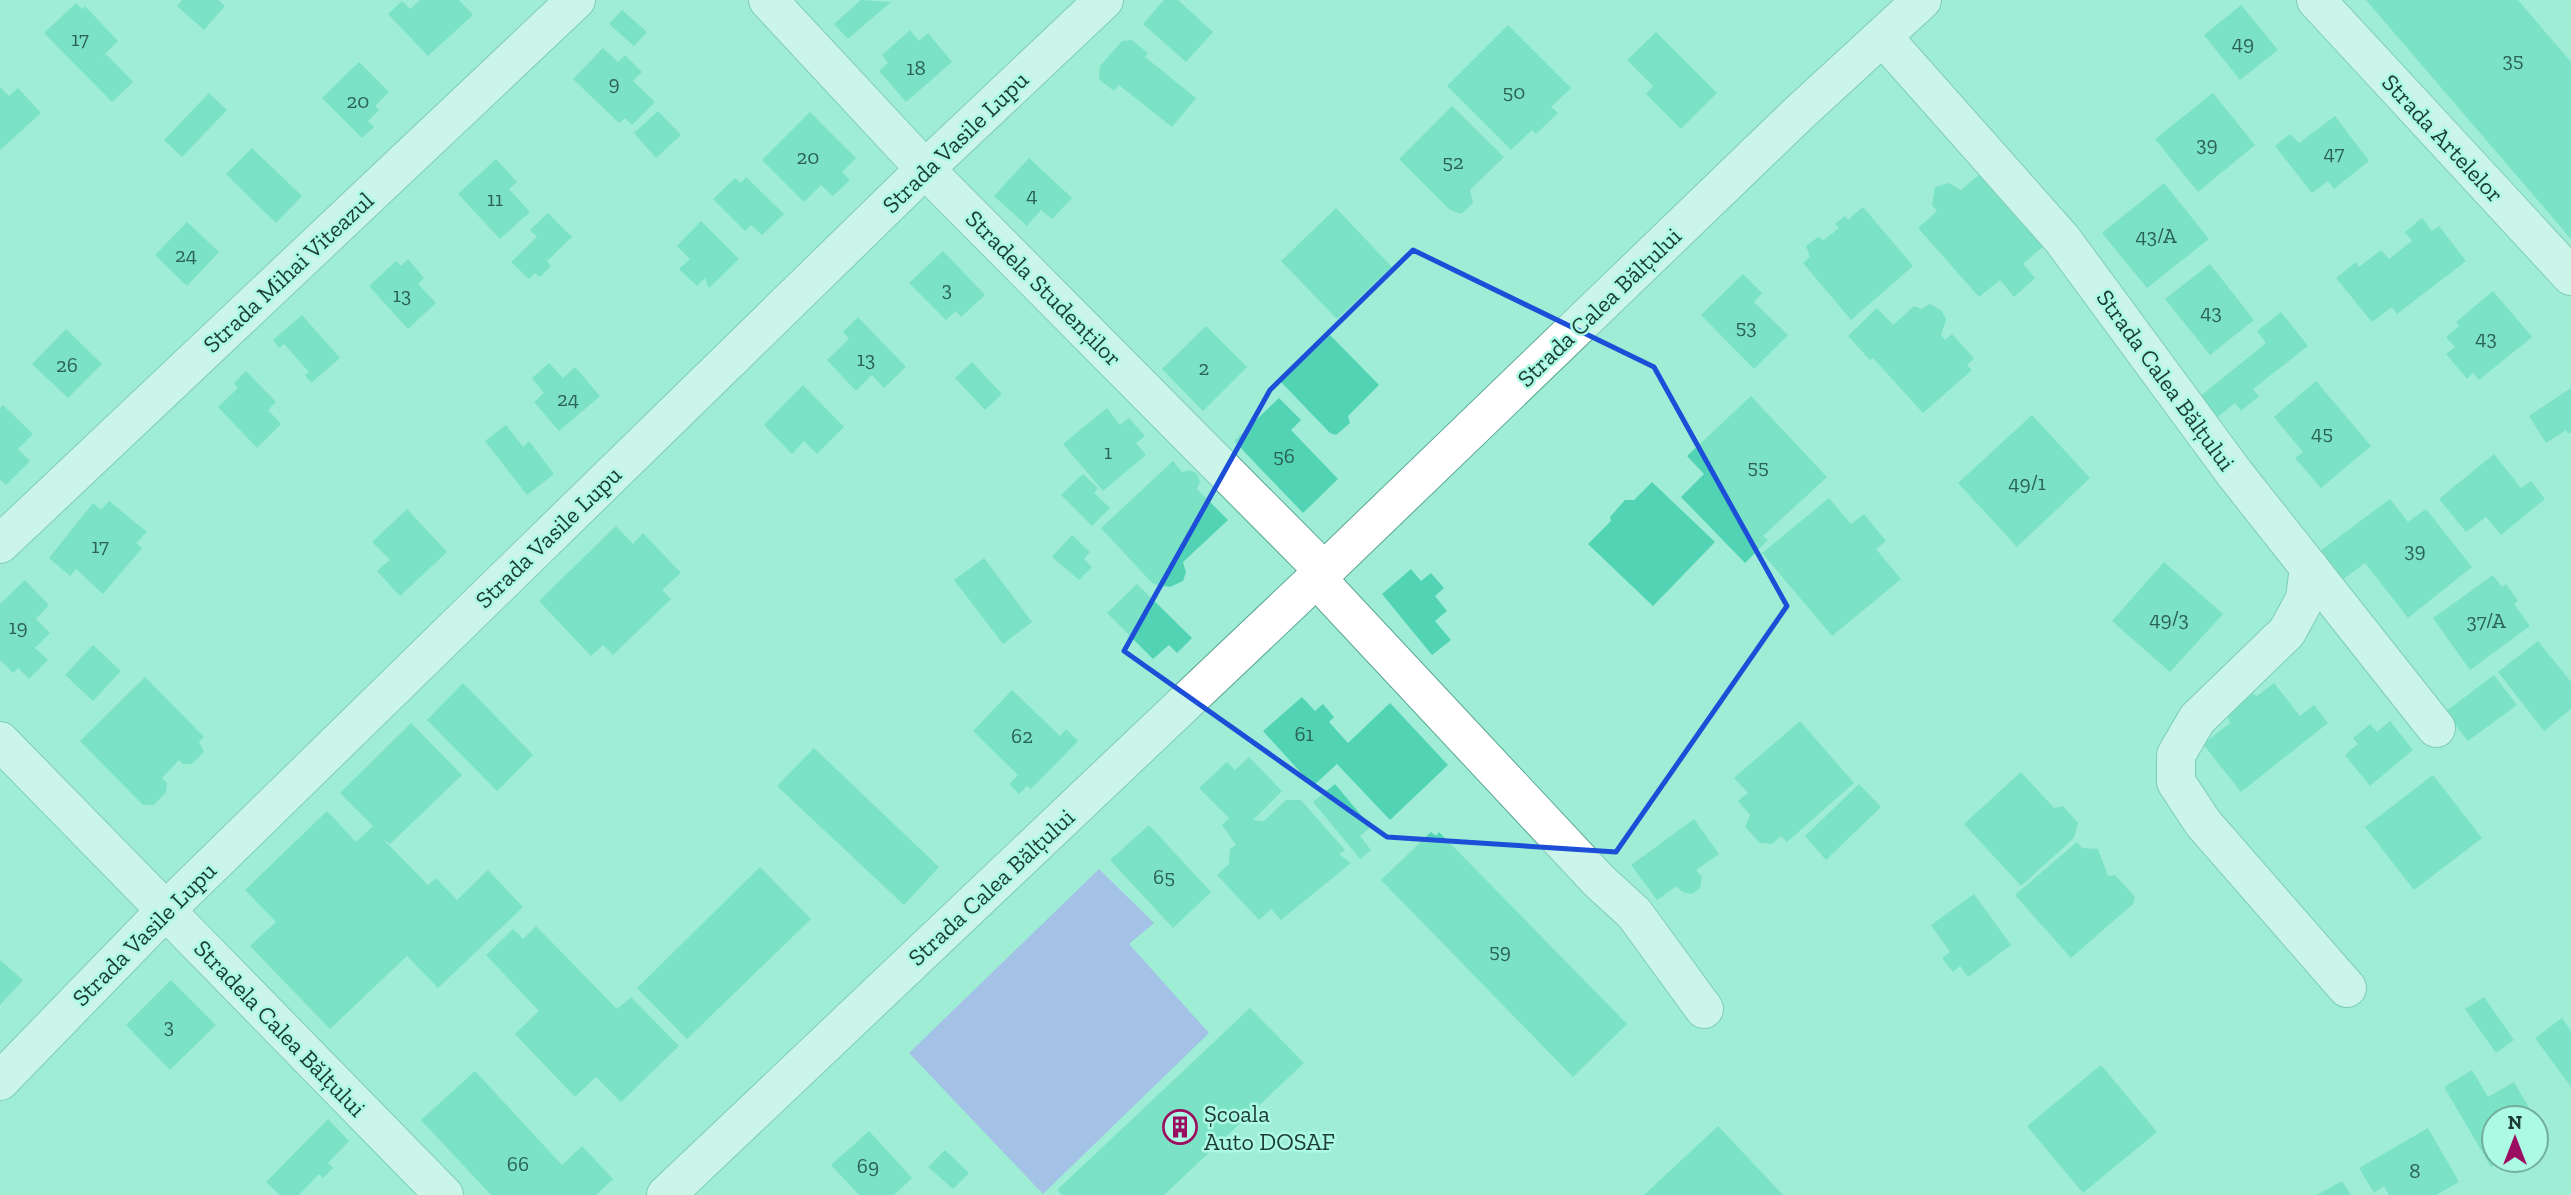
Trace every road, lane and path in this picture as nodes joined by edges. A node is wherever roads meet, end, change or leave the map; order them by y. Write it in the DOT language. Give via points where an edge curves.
graph roads {
  1 [pos="576,0"];
  2 [pos="768,0"];
  3 [pos="1104,0"];
  4 [pos="1922,0"];
  5 [pos="2316,0"];
  6 [pos="1883,37"];
  7 [pos="925,169"];
  8 [pos="2571,276"];
  9 [pos="0,544"];
  10 [pos="2309,567"];
  11 [pos="1320,575"];
  12 [pos="2437,728"];
  13 [pos="0,741"];
  14 [pos="165,911"];
  15 [pos="2347,988"];
  16 [pos="1704,1009"];
  17 [pos="0,1081"];
  18 [pos="444,1195"];
  19 [pos="666,1195"];
  1 -- 9 [label="street, Strada Mihai Viteazul"];
  2 -- 7 [label="street, Stradela Studenților"];
  3 -- 7 [label="street, Strada Vasile Lupu"];
  4 -- 6 [label="street, Strada Calea Bălțului"];
  5 -- 8 [label="street, Strada Artelelor"];
  6 -- 10 [label="street, Strada Calea Bălțului" via="2062,239"];
  6 -- 11 [label="street, Strada Calea Bălțului"];
  7 -- 11 [label="street, Stradela Studenților"];
  7 -- 14 [label="street, Strada Vasile Lupu"];
  10 -- 12 [label="street, Strada Calea Bălțului"];
  10 -- 15 [label="street" via="2305,599 2287,632 2197,719 2176,755 2176,782 2203,823"];
  11 -- 16 [label="street" via="1599,881 1634,913"];
  11 -- 19 [label="street, Strada Calea Bălțului"];
  13 -- 14 [label="street, Stradela Calea Bălțului"];
  14 -- 17 [label="street, Strada Vasile Lupu"];
  14 -- 18 [label="street, Stradela Calea Bălțului"];
}
